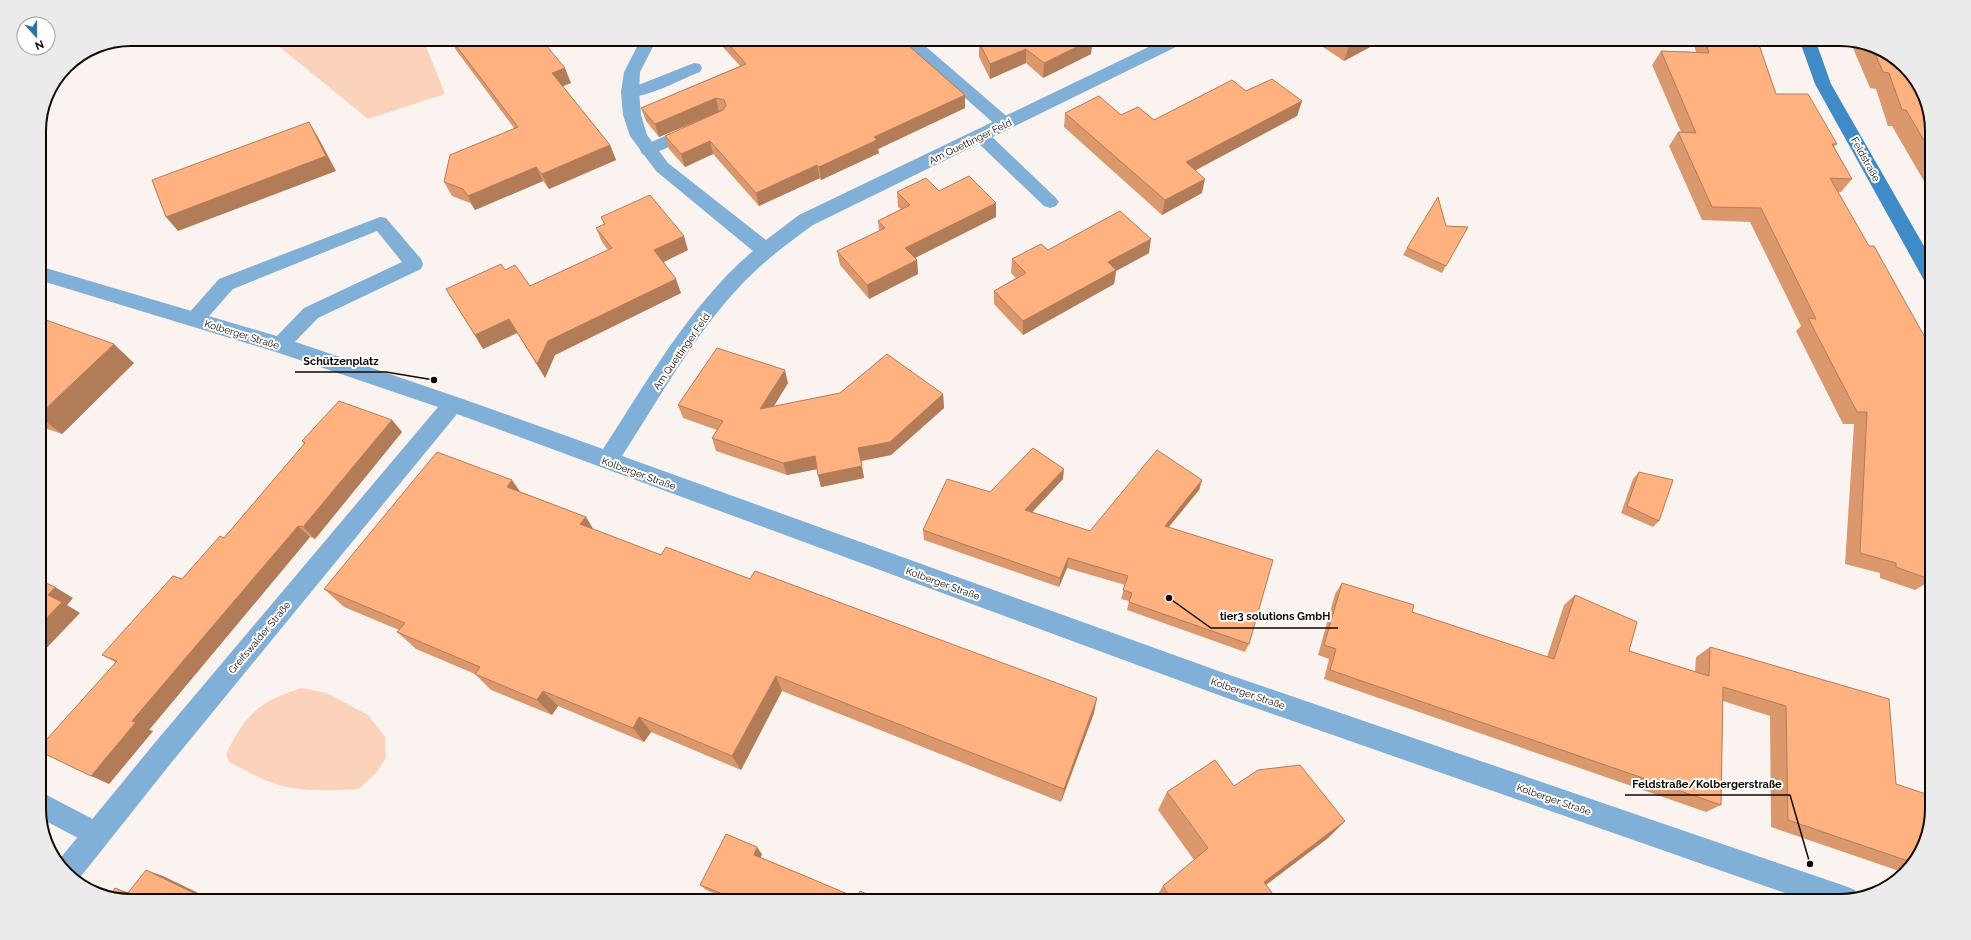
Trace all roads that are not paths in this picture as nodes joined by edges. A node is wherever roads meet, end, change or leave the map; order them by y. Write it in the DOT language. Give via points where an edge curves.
graph roads {
  1 [pos="645,46"];
  2 [pos="1164,46"];
  3 [pos="1810,46"];
  4 [pos="918,48"];
  5 [pos="694,68"];
  6 [pos="630,92"];
  7 [pos="706,124"];
  8 [pos="1005,124"];
  9 [pos="981,136"];
  10 [pos="648,150"];
  11 [pos="1050,202"];
  12 [pos="765,250"];
  13 [pos="1925,264"];
  14 [pos="46,275"];
  15 [pos="195,319"];
  16 [pos="280,345"];
  17 [pos="453,404"];
  18 [pos="607,461"];
  19 [pos="46,808"];
  20 [pos="97,835"];
  21 [pos="70,868"];
  22 [pos="1828,894"];
  1 -- 6 [label="street" via="632,72"];
  2 -- 8 [label="street, Am Quettinger Feld"];
  3 -- 13 [label="main road, Feldstraße" via="1824,84"];
  4 -- 8 [label="lane"];
  5 -- 6 [label="lane"];
  6 -- 10 [label="street" via="634,122"];
  7 -- 10 [label="lane"];
  8 -- 9 [label="street, Am Quettinger Feld"];
  9 -- 11 [label="lane"];
  9 -- 12 [label="street, Am Quettinger Feld" via="806,220"];
  10 -- 12 [label="street" via="662,167"];
  12 -- 18 [label="street, Am Quettinger Feld" via="726,288"];
  14 -- 15 [label="street, Kolberger Straße"];
  15 -- 16 [label="street, Kolberger Straße"];
  15 -- 16 [label="lane" via="226,284 380,223 414,264 311,312"];
  16 -- 17 [label="street, Kolberger Straße"];
  17 -- 18 [label="street, Kolberger Straße"];
  17 -- 20 [label="street, Greifswalder Straße"];
  18 -- 22 [label="street, Kolberger Straße" via="1224,685"];
  19 -- 20 [label="lane"];
  20 -- 21 [label="street, Greifswalder Straße"];
}
